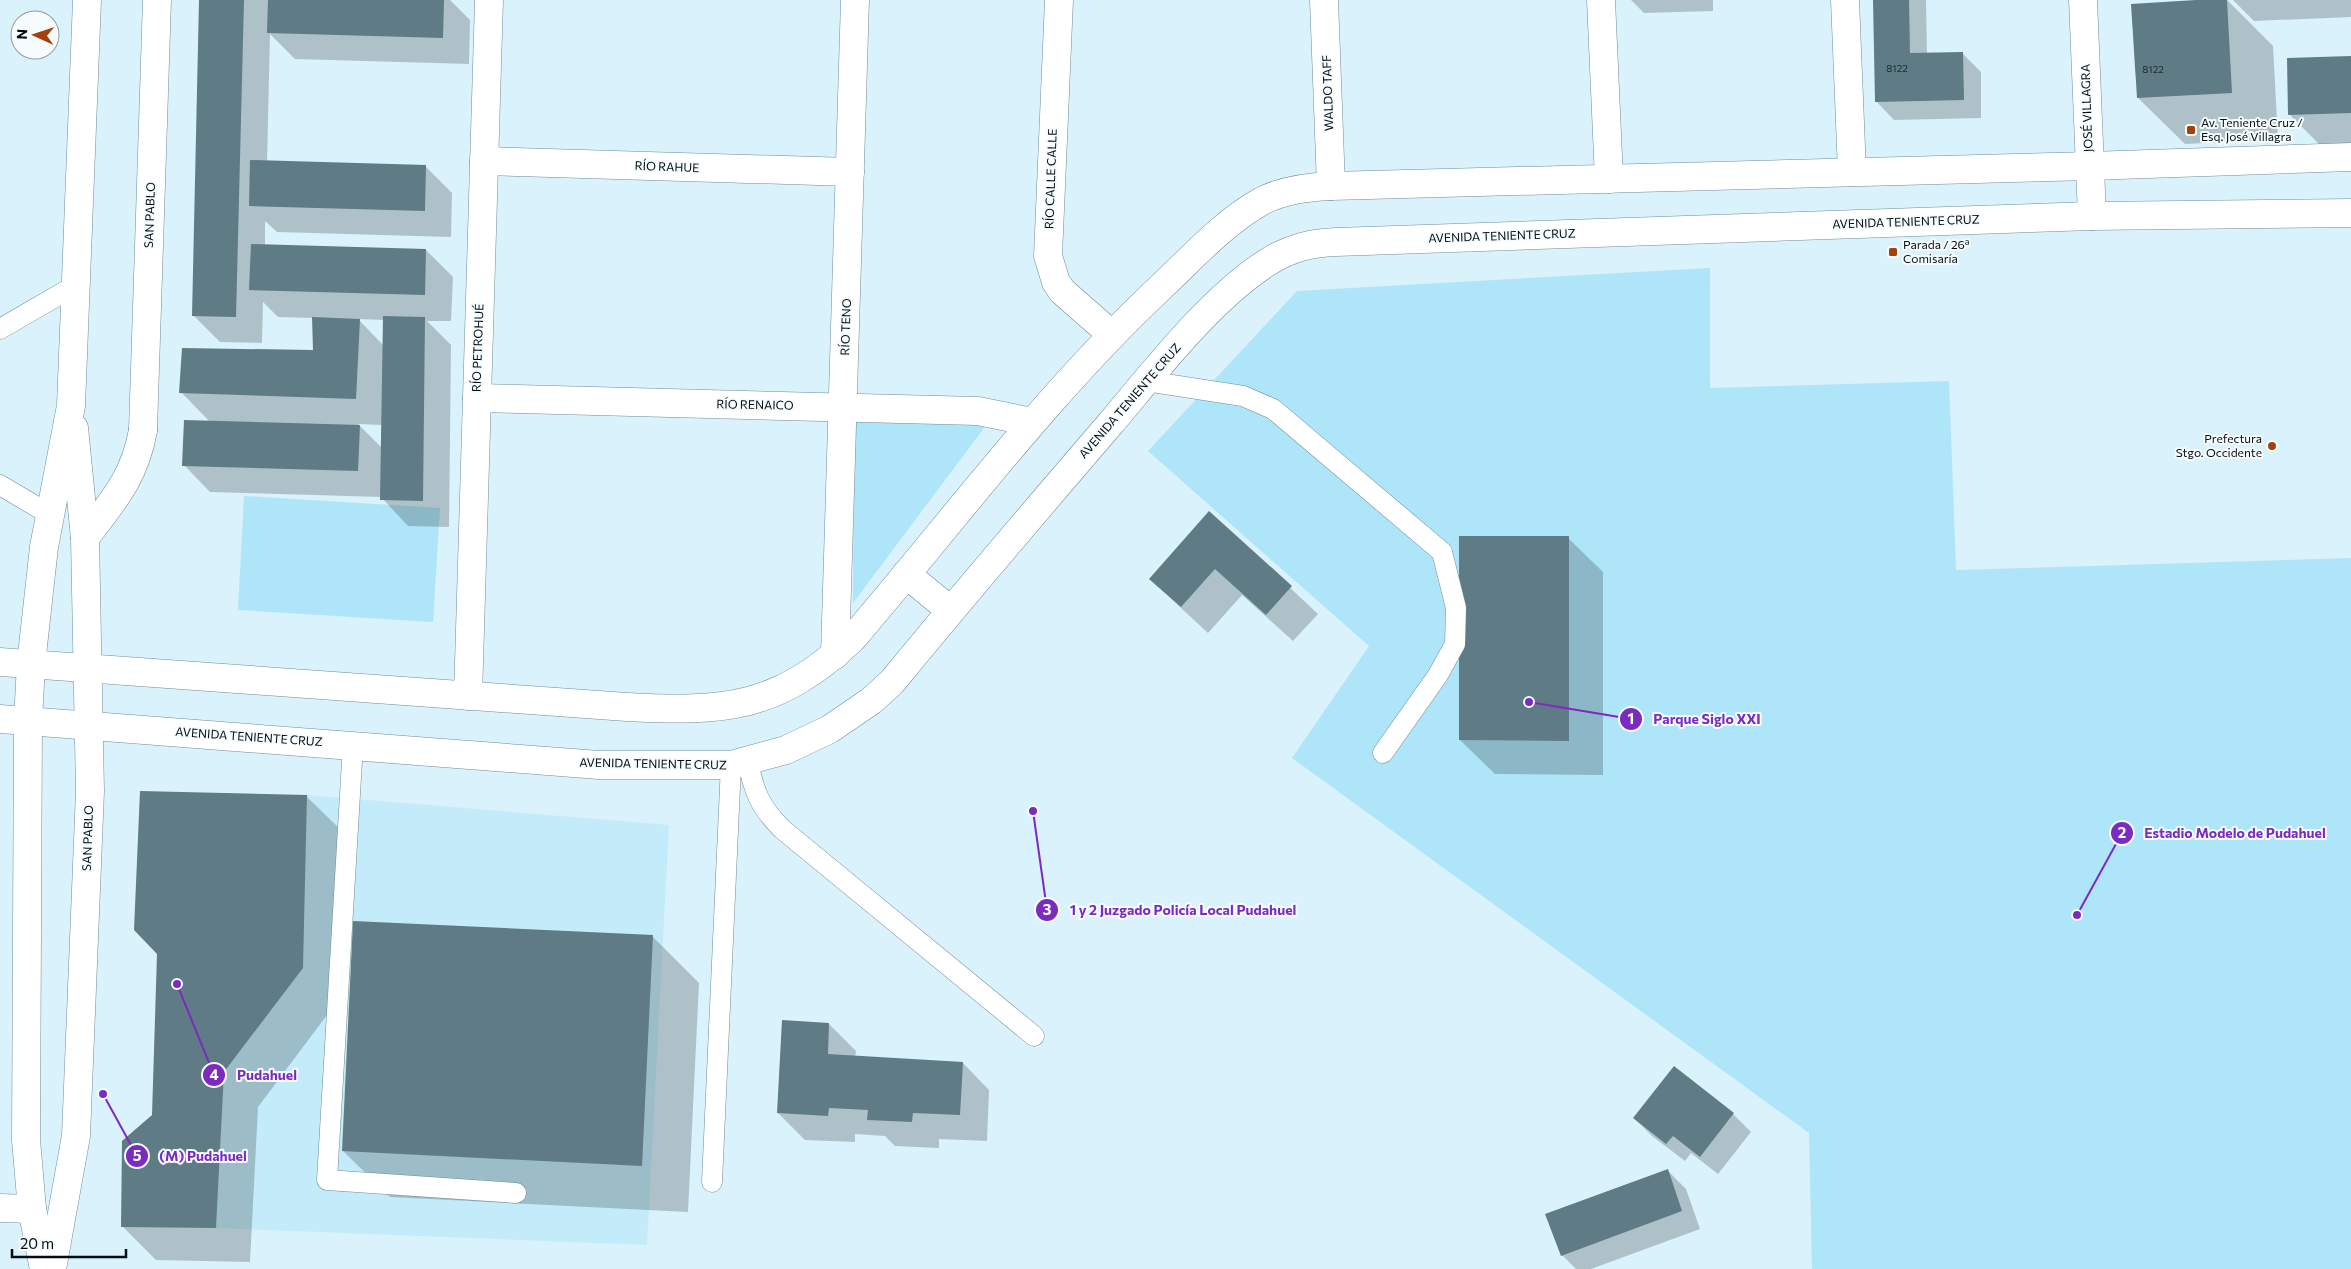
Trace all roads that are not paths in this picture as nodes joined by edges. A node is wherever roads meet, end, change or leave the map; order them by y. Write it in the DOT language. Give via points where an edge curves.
graph roads {
  1 [pos="87,0"];
  2 [pos="157,0"];
  3 [pos="489,0"];
  4 [pos="855,0"];
  5 [pos="1059,0"];
  6 [pos="1324,0"];
  7 [pos="1601,0"];
  8 [pos="1845,0"];
  9 [pos="2083,0"];
  10 [pos="2351,157"];
  11 [pos="484,161"];
  12 [pos="2090,166"];
  13 [pos="850,172"];
  14 [pos="1852,172"];
  15 [pos="1609,179"];
  16 [pos="1331,186"];
  17 [pos="2351,213"];
  18 [pos="2092,216"];
  19 [pos="76,285"];
  20 [pos="0,329"];
  21 [pos="1111,334"];
  22 [pos="1146,381"];
  23 [pos="477,398"];
  24 [pos="71,406"];
  25 [pos="844,407"];
  26 [pos="1032,422"];
  27 [pos="0,485"];
  28 [pos="49,514"];
  29 [pos="85,538"];
  30 [pos="906,574"];
  31 [pos="950,610"];
  32 [pos="835,655"];
  33 [pos="0,662"];
  34 [pos="31,664"];
  35 [pos="88,668"];
  36 [pos="468,696"];
  37 [pos="0,719"];
  38 [pos="28,721"];
  39 [pos="89,725"];
  40 [pos="353,744"];
  41 [pos="1383,753"];
  42 [pos="739,763"];
  43 [pos="1034,1036"];
  44 [pos="712,1182"];
  45 [pos="516,1193"];
  46 [pos="0,1208"];
  47 [pos="32,1209"];
  48 [pos="44,1269"];
  49 [pos="52,1269"];
  1 -- 19 [label="main road, SAN PABLO"];
  2 -- 29 [label="main road, SAN PABLO" via="143,430 130,474"];
  3 -- 11 [label="main road, RÍO PETROHUÉ"];
  4 -- 13 [label="main road, RÍO TENO"];
  5 -- 21 [label="main road, RÍO CALLE CALLE" via="1048,256 1062,291"];
  6 -- 16 [label="main road, WALDO TAFF"];
  7 -- 15 [label="main road"];
  8 -- 14 [label="main road"];
  9 -- 12 [label="main road, JOSÉ VILLAGRA"];
  10 -- 12 [label="main road"];
  11 -- 13 [label="main road, RÍO RAHUE"];
  11 -- 23 [label="main road, RÍO PETROHUÉ"];
  12 -- 14 [label="main road"];
  12 -- 18 [label="main road, JOSÉ VILLAGRA"];
  13 -- 25 [label="main road, RÍO TENO"];
  14 -- 15 [label="main road"];
  15 -- 16 [label="main road"];
  16 -- 21 [label="main road" via="1286,192 1243,213"];
  17 -- 18 [label="main road, AVENIDA TENIENTE CRUZ"];
  18 -- 22 [label="main road, AVENIDA TENIENTE CRUZ" via="1315,243 1279,255 1242,282 1211,309"];
  19 -- 20 [label="lane"];
  19 -- 24 [label="main road, SAN PABLO"];
  21 -- 26 [label="main road"];
  22 -- 31 [label="main road, AVENIDA TENIENTE CRUZ"];
  22 -- 41 [label="lane" via="1243,396 1273,409 1442,552 1456,608 1455,644 1438,676"];
  23 -- 25 [label="main road, RÍO RENAICO"];
  23 -- 36 [label="main road, RÍO PETROHUÉ"];
  24 -- 28 [label="main road, SAN PABLO"];
  24 -- 29 [label="main road, SAN PABLO"];
  25 -- 26 [label="main road, RÍO RENAICO" via="978,411"];
  25 -- 32 [label="main road, RÍO TENO"];
  26 -- 30 [label="main road"];
  27 -- 28 [label="lane"];
  28 -- 34 [label="main road, SAN PABLO"];
  29 -- 35 [label="main road, SAN PABLO"];
  30 -- 31 [label="main road"];
  30 -- 32 [label="main road"];
  31 -- 42 [label="main road, AVENIDA TENIENTE CRUZ" via="892,682 850,717 808,741"];
  32 -- 36 [label="main road" via="792,685 725,707 663,709"];
  33 -- 34 [label="main road"];
  34 -- 35 [label="main road"];
  34 -- 38 [label="main road, SAN PABLO"];
  35 -- 36 [label="main road"];
  35 -- 39 [label="main road, SAN PABLO"];
  37 -- 38 [label="main road, AVENIDA TENIENTE CRUZ"];
  38 -- 39 [label="main road, AVENIDA TENIENTE CRUZ"];
  38 -- 47 [label="main road, SAN PABLO" via="26,1140"];
  39 -- 40 [label="main road, AVENIDA TENIENTE CRUZ"];
  39 -- 49 [label="main road, SAN PABLO" via="90,801 76,1136"];
  40 -- 42 [label="main road, AVENIDA TENIENTE CRUZ" via="599,765"];
  40 -- 45 [label="lane" via="327,1180"];
  42 -- 43 [label="lane" via="767,814 782,829"];
  42 -- 44 [label="lane"];
  46 -- 47 [label="main road"];
  47 -- 48 [label="main road, SAN PABLO"];
}
